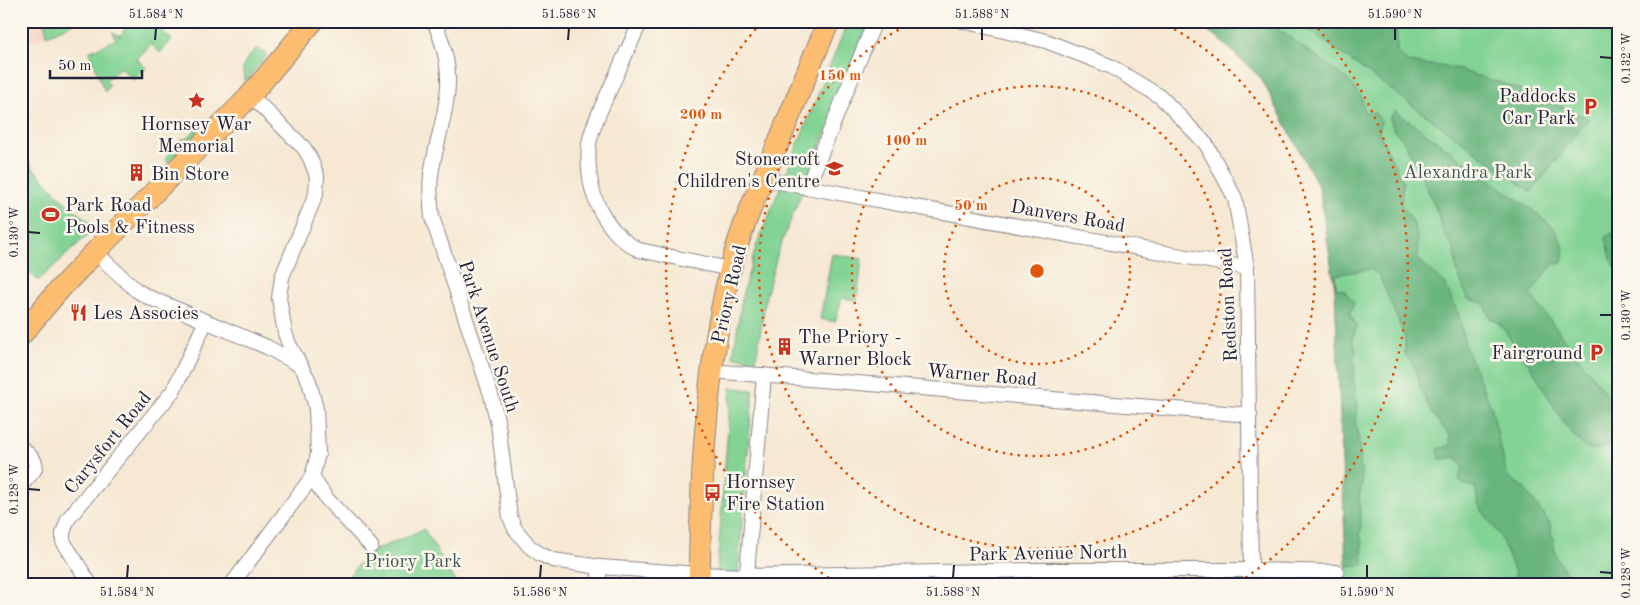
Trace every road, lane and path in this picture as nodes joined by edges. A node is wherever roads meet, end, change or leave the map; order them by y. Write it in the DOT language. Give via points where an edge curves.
graph roads {
  1 [pos="313,21"];
  2 [pos="434,21"];
  3 [pos="641,21"];
  4 [pos="829,21"];
  5 [pos="876,21"];
  6 [pos="963,21"];
  7 [pos="250,95"];
  8 [pos="763,179"];
  9 [pos="807,188"];
  10 [pos="95,252"];
  11 [pos="1248,268"];
  12 [pos="730,269"];
  13 [pos="206,321"];
  14 [pos="285,333"];
  15 [pos="21,335"];
  16 [pos="266,347"];
  17 [pos="298,364"];
  18 [pos="711,371"];
  19 [pos="764,375"];
  20 [pos="1250,415"];
  21 [pos="21,447"];
  22 [pos="312,477"];
  23 [pos="21,485"];
  24 [pos="371,546"];
  25 [pos="600,567"];
  26 [pos="1252,570"];
  27 [pos="1337,572"];
  28 [pos="1031,577"];
  29 [pos="699,579"];
  30 [pos="746,580"];
  31 [pos="90,584"];
  32 [pos="232,584"];
  33 [pos="598,584"];
  1 -- 7 [label="main road"];
  2 -- 25 [label="street, Park Avenue South" via="445,50 448,84 431,175 432,217 491,395 510,517 522,539 540,554 554,560"];
  3 -- 12 [label="street" via="595,125 590,144 590,178 597,204 612,229 640,250"];
  4 -- 8 [label="main road, Priory Road"];
  5 -- 9 [label="street"];
  6 -- 11 [label="street, Redston Road" via="1046,41 1110,66 1161,97 1206,144 1235,198"];
  7 -- 10 [label="main road"];
  7 -- 14 [label="street" via="304,148 317,176 316,194 282,277 279,298"];
  8 -- 9 [label="street, Danvers Road"];
  8 -- 12 [label="main road, Priory Road"];
  9 -- 11 [label="street, Danvers Road"];
  10 -- 13 [label="street" via="136,290"];
  10 -- 15 [label="main road"];
  11 -- 20 [label="street, Redston Road"];
  12 -- 18 [label="main road, Priory Road"];
  13 -- 16 [label="street"];
  13 -- 31 [label="street, Carysfort Road" via="172,391 68,519 63,542"];
  14 -- 16 [label="street" via="279,344"];
  14 -- 17 [label="street"];
  16 -- 17 [label="street"];
  17 -- 22 [label="street" via="309,380 316,409 318,454"];
  18 -- 19 [label="street, Warner Road"];
  18 -- 29 [label="main road, Priory Road"];
  19 -- 20 [label="street, Warner Road"];
  19 -- 30 [label="street"];
  20 -- 26 [label="street, Redston Road"];
  21 -- 23 [label="street" via="36,466"];
  22 -- 24 [label="street" via="326,498"];
  22 -- 32 [label="street"];
  25 -- 29 [label="street, Park Avenue South"];
  25 -- 33 [label="street"];
  26 -- 27 [label="street, Park Avenue North"];
  26 -- 28 [label="street, Park Avenue North"];
  28 -- 30 [label="street, Park Avenue North"];
  29 -- 30 [label="street, Park Avenue North"];
}
